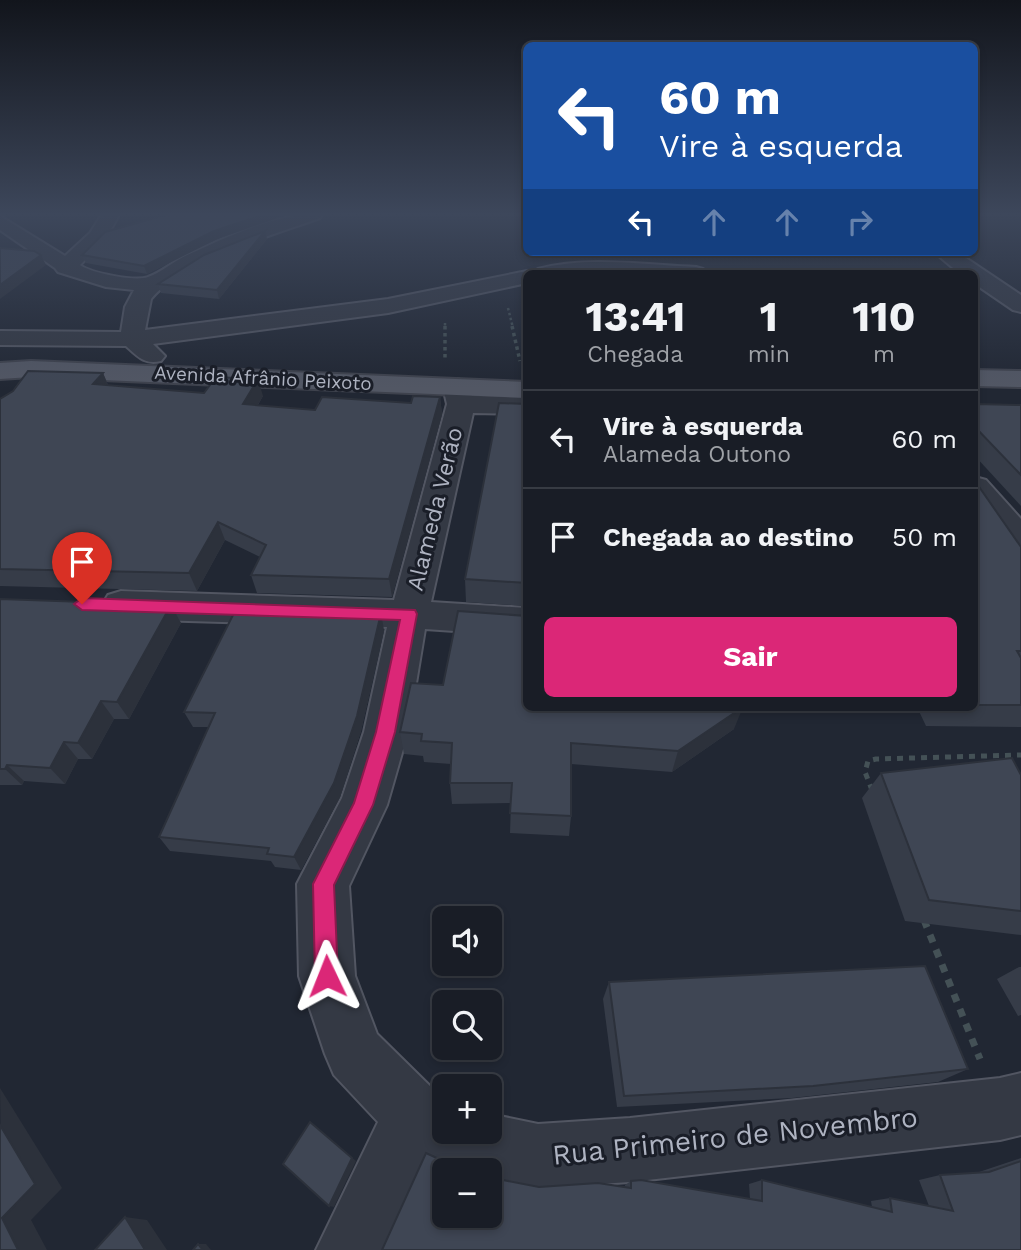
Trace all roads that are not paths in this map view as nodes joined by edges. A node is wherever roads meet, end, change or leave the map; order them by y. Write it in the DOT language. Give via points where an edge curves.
graph roads {
  1 [pos="78,272"];
  2 [pos="173,272"];
  3 [pos="978,277"];
  4 [pos="523,278"];
  5 [pos="149,285"];
  6 [pos="1021,305"];
  7 [pos="0,338"];
  8 [pos="132,339"];
  9 [pos="0,355"];
  10 [pos="154,358"];
  11 [pos="32,369"];
  12 [pos="0,371"];
  13 [pos="523,375"];
  14 [pos="978,378"];
  15 [pos="1021,379"];
  16 [pos="454,385"];
  17 [pos="13,397"];
  18 [pos="978,403"];
  19 [pos="1021,404"];
  20 [pos="523,405"];
  21 [pos="978,488"];
  22 [pos="978,490"];
  23 [pos="1021,492"];
  24 [pos="1021,540"];
  25 [pos="82,604"];
  26 [pos="409,614"];
  27 [pos="523,622"];
  28 [pos="1010,1106"];
  29 [pos="432,1121"];
  30 [pos="432,1132"];
  31 [pos="481,1144"];
  32 [pos="351,1250"];
  1 -- 5 [label="street"];
  2 -- 5 [label="street"];
  3 -- 6 [label="street"];
  4 -- 8 [label="street" via="388,306"];
  5 -- 8 [label="street" via="136,307"];
  7 -- 8 [label="street"];
  8 -- 10 [label="street"];
  9 -- 10 [label="main road, Avenida Afrânio Peixoto"];
  10 -- 16 [label="main road, Avenida Afrânio Peixoto"];
  11 -- 12 [label="main road, Avenida Afrânio Peixoto"];
  11 -- 16 [label="main road, Avenida Afrânio Peixoto"];
  11 -- 17 [label="street"];
  13 -- 16 [label="main road, Avenida Afrânio Peixoto"];
  14 -- 15 [label="main road"];
  16 -- 20 [label="street"];
  16 -- 26 [label="street, Alameda Verão"];
  18 -- 19 [label="main road"];
  21 -- 23 [label="street"];
  22 -- 24 [label="street"];
  25 -- 26 [label="street"];
  26 -- 27 [label="street"];
  26 -- 29 [label="street, Alameda Verão" via="386,732 363,805 323,884 327,976 355,1054"];
  28 -- 31 [label="street, Rua Primeiro de Novembro" via="630,1150 538,1156"];
  30 -- 32 [label="street"];
}
